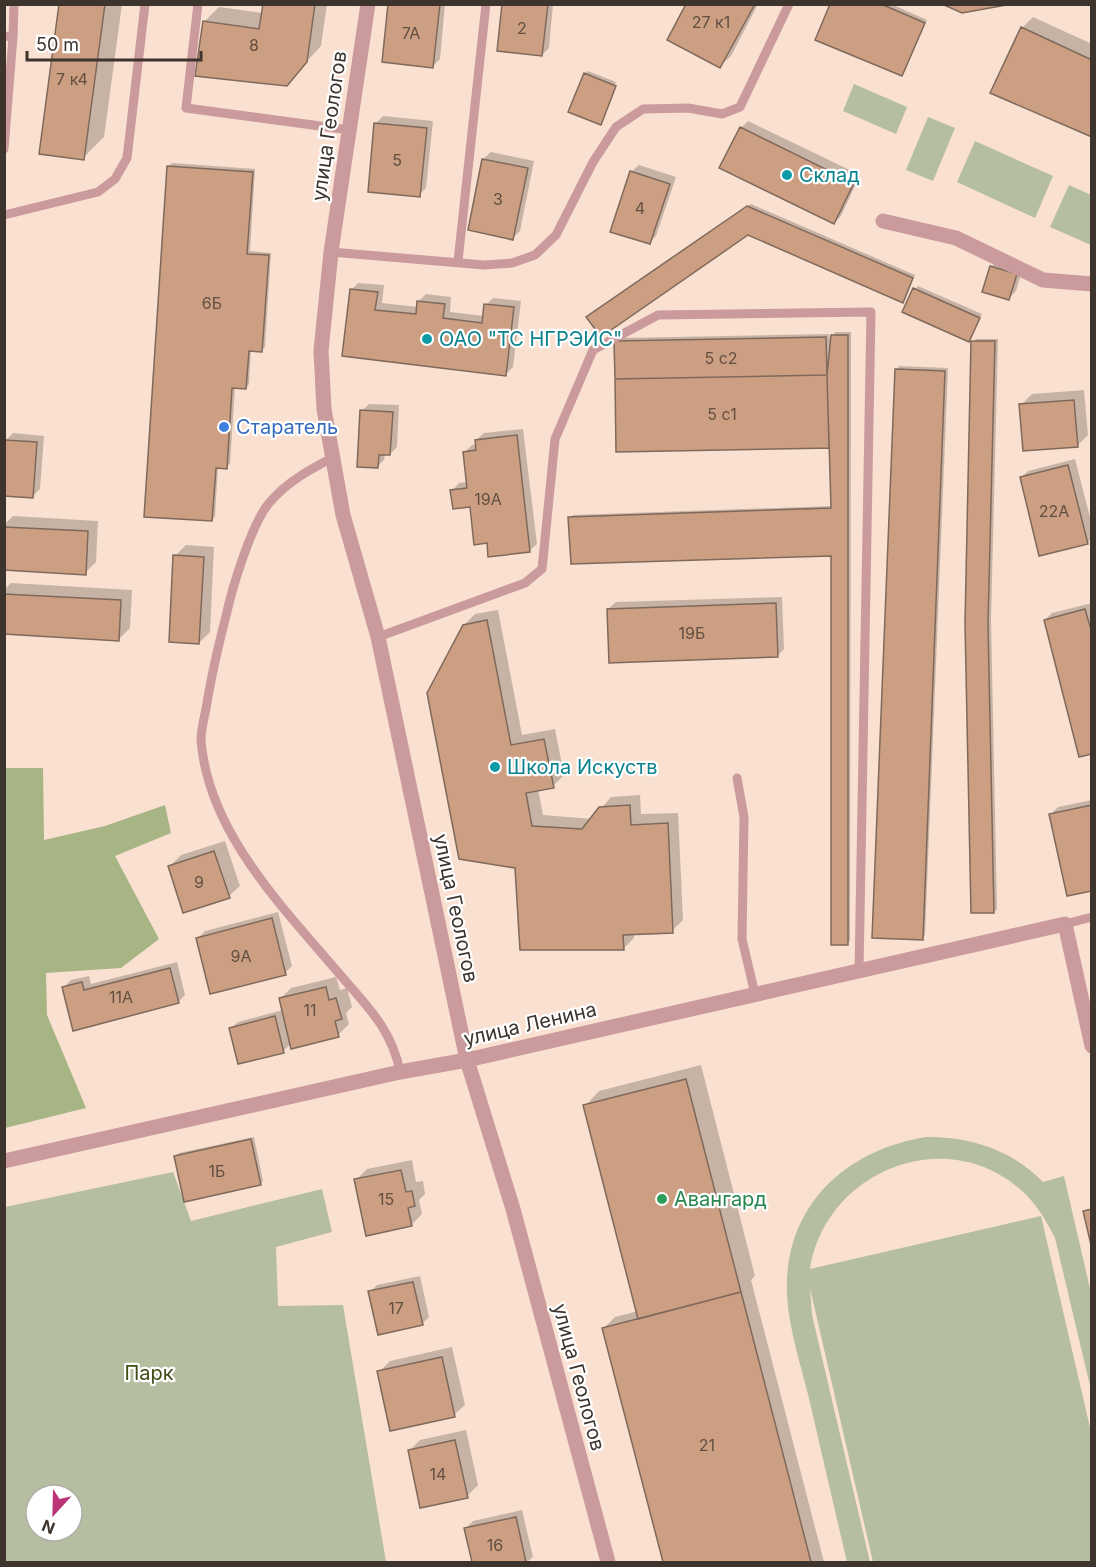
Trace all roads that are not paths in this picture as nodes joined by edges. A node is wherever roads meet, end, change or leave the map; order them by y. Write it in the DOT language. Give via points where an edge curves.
graph roads {
  1 [pos="14,4"];
  2 [pos="145,4"];
  3 [pos="198,4"];
  4 [pos="368,4"];
  5 [pos="486,4"];
  6 [pos="789,4"];
  7 [pos="9,37"];
  8 [pos="350,130"];
  9 [pos="4,149"];
  10 [pos="4,215"];
  11 [pos="883,221"];
  12 [pos="332,252"];
  13 [pos="458,261"];
  14 [pos="1092,284"];
  15 [pos="332,458"];
  16 [pos="378,637"];
  17 [pos="737,778"];
  18 [pos="1092,917"];
  19 [pos="1065,924"];
  20 [pos="859,971"];
  21 [pos="755,994"];
  22 [pos="1092,1046"];
  23 [pos="467,1060"];
  24 [pos="400,1072"];
  25 [pos="4,1161"];
  26 [pos="608,1563"];
  1 -- 7 [label="lane"];
  2 -- 10 [label="lane" via="127,158 115,179 98,192"];
  3 -- 8 [label="lane" via="186,108"];
  4 -- 8 [label="street, улица Геологов"];
  5 -- 13 [label="lane"];
  6 -- 13 [label="lane" via="740,107 722,114 688,108 643,109 616,128 593,162 556,235 535,255 512,263 484,265"];
  7 -- 9 [label="lane"];
  8 -- 12 [label="street, улица Геологов"];
  11 -- 14 [label="street" via="956,238 1043,280"];
  12 -- 13 [label="lane" via="413,261"];
  12 -- 15 [label="street, улица Геологов" via="321,351"];
  15 -- 16 [label="street, улица Геологов" via="343,515"];
  15 -- 24 [label="lane" via="294,479 268,503 256,525 228,606 211,674 201,739 212,793 232,836 274,895 379,1019 396,1049"];
  16 -- 20 [label="lane" via="525,583 542,569 555,439 593,350 658,315 871,312"];
  16 -- 23 [label="street, улица Геологов"];
  17 -- 21 [label="lane" via="744,817 742,939"];
  18 -- 19 [label="lane"];
  19 -- 20 [label="street, улица Ленина"];
  19 -- 22 [label="street"];
  20 -- 21 [label="street, улица Ленина"];
  21 -- 23 [label="street, улица Ленина"];
  23 -- 24 [label="street, улица Ленина"];
  23 -- 26 [label="street, улица Геологов" via="513,1209"];
  24 -- 25 [label="street, улица Ленина"];
}
